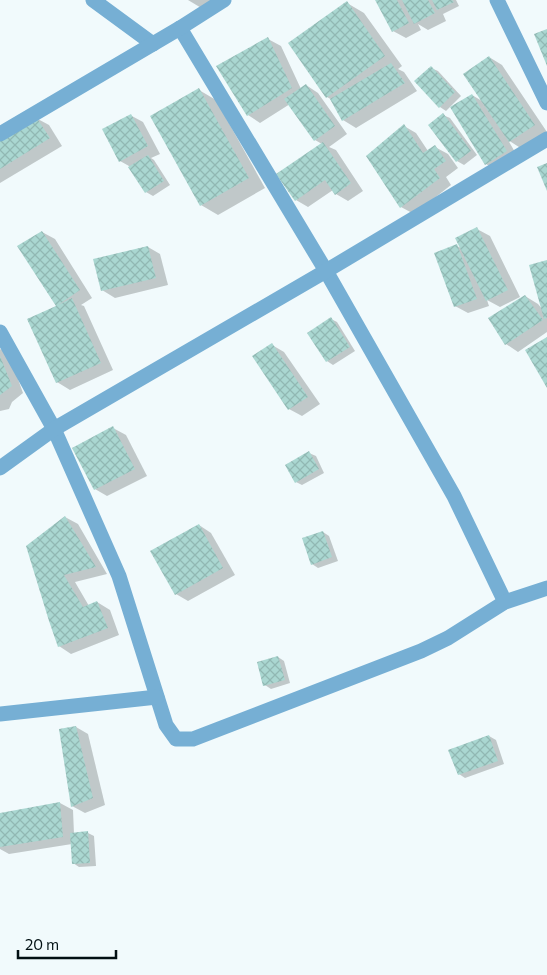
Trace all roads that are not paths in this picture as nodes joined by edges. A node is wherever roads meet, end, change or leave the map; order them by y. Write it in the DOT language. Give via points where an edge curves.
graph roads {
  1 [pos="93,0"];
  2 [pos="224,0"];
  3 [pos="497,0"];
  4 [pos="180,28"];
  5 [pos="153,44"];
  6 [pos="547,103"];
  7 [pos="0,134"];
  8 [pos="547,139"];
  9 [pos="326,271"];
  10 [pos="0,332"];
  11 [pos="54,429"];
  12 [pos="0,468"];
  13 [pos="547,588"];
  14 [pos="505,602"];
  15 [pos="157,697"];
  16 [pos="0,714"];
  1 -- 5 [label="street"];
  2 -- 4 [label="street"];
  3 -- 6 [label="street"];
  4 -- 5 [label="street"];
  4 -- 9 [label="street"];
  5 -- 7 [label="street"];
  8 -- 9 [label="street"];
  9 -- 11 [label="street"];
  9 -- 14 [label="street" via="454,496"];
  10 -- 11 [label="street"];
  11 -- 12 [label="street"];
  11 -- 15 [label="street" via="119,576"];
  13 -- 14 [label="street"];
  14 -- 15 [label="street" via="421,651 193,739 176,739 166,725"];
  15 -- 16 [label="street"];
}
